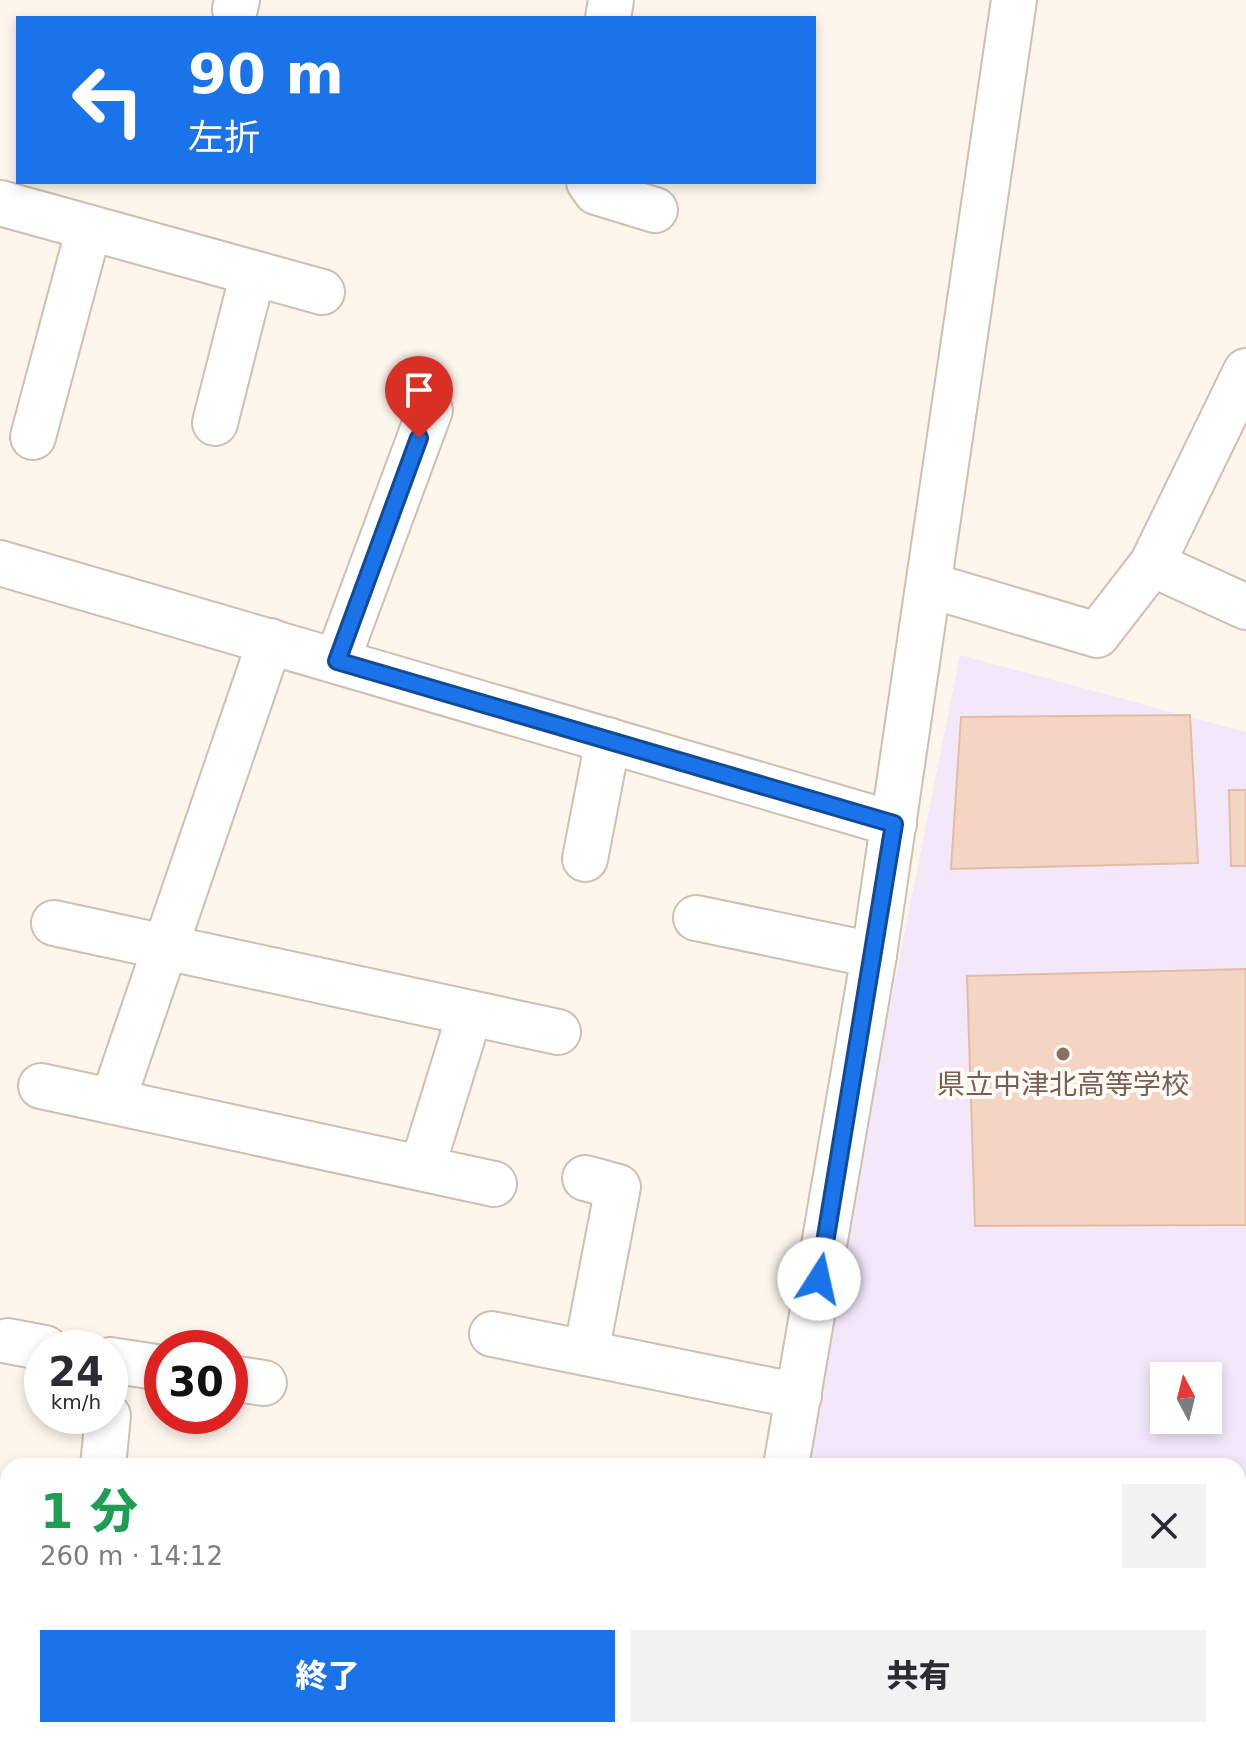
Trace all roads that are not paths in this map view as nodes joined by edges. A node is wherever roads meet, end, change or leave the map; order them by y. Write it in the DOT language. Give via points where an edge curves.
graph roads {
  1 [pos="1014,0"];
  2 [pos="590,184"];
  3 [pos="0,203"];
  4 [pos="655,210"];
  5 [pos="89,228"];
  6 [pos="253,273"];
  7 [pos="322,292"];
  8 [pos="1246,371"];
  9 [pos="430,410"];
  10 [pos="215,423"];
  11 [pos="33,437"];
  12 [pos="0,563"];
  13 [pos="1152,564"];
  14 [pos="929,585"];
  15 [pos="1246,607"];
  16 [pos="270,641"];
  17 [pos="337,661"];
  18 [pos="608,740"];
  19 [pos="894,824"];
  20 [pos="585,859"];
  21 [pos="696,918"];
  22 [pos="54,923"];
  23 [pos="166,947"];
  24 [pos="874,955"];
  25 [pos="470,1013"];
  26 [pos="558,1032"];
  27 [pos="41,1086"];
  28 [pos="113,1100"];
  29 [pos="422,1168"];
  30 [pos="585,1178"];
  31 [pos="494,1184"];
  32 [pos="492,1334"];
  33 [pos="586,1353"];
  34 [pos="799,1396"];
  35 [pos="106,1434"];
  36 [pos="104,1458"];
  37 [pos="787,1458"];
  1 -- 14 [label="street"];
  2 -- 4 [label="street" via="596,192"];
  3 -- 5 [label="street"];
  5 -- 6 [label="street"];
  5 -- 11 [label="street"];
  6 -- 7 [label="street"];
  6 -- 10 [label="street"];
  8 -- 13 [label="street"];
  9 -- 17 [label="street"];
  12 -- 16 [label="street"];
  13 -- 14 [label="street" via="1097,635"];
  13 -- 15 [label="street"];
  14 -- 19 [label="street"];
  16 -- 17 [label="street"];
  16 -- 23 [label="street"];
  17 -- 18 [label="street"];
  18 -- 19 [label="street"];
  18 -- 20 [label="street"];
  19 -- 24 [label="street"];
  21 -- 24 [label="street"];
  22 -- 23 [label="street"];
  23 -- 25 [label="street"];
  23 -- 28 [label="street"];
  24 -- 34 [label="street"];
  25 -- 26 [label="street"];
  25 -- 29 [label="street"];
  27 -- 28 [label="street"];
  28 -- 29 [label="street"];
  29 -- 31 [label="street"];
  30 -- 33 [label="street" via="618,1187"];
  32 -- 33 [label="street"];
  33 -- 34 [label="street"];
  34 -- 37 [label="street"];
  35 -- 36 [label="street"];
}
